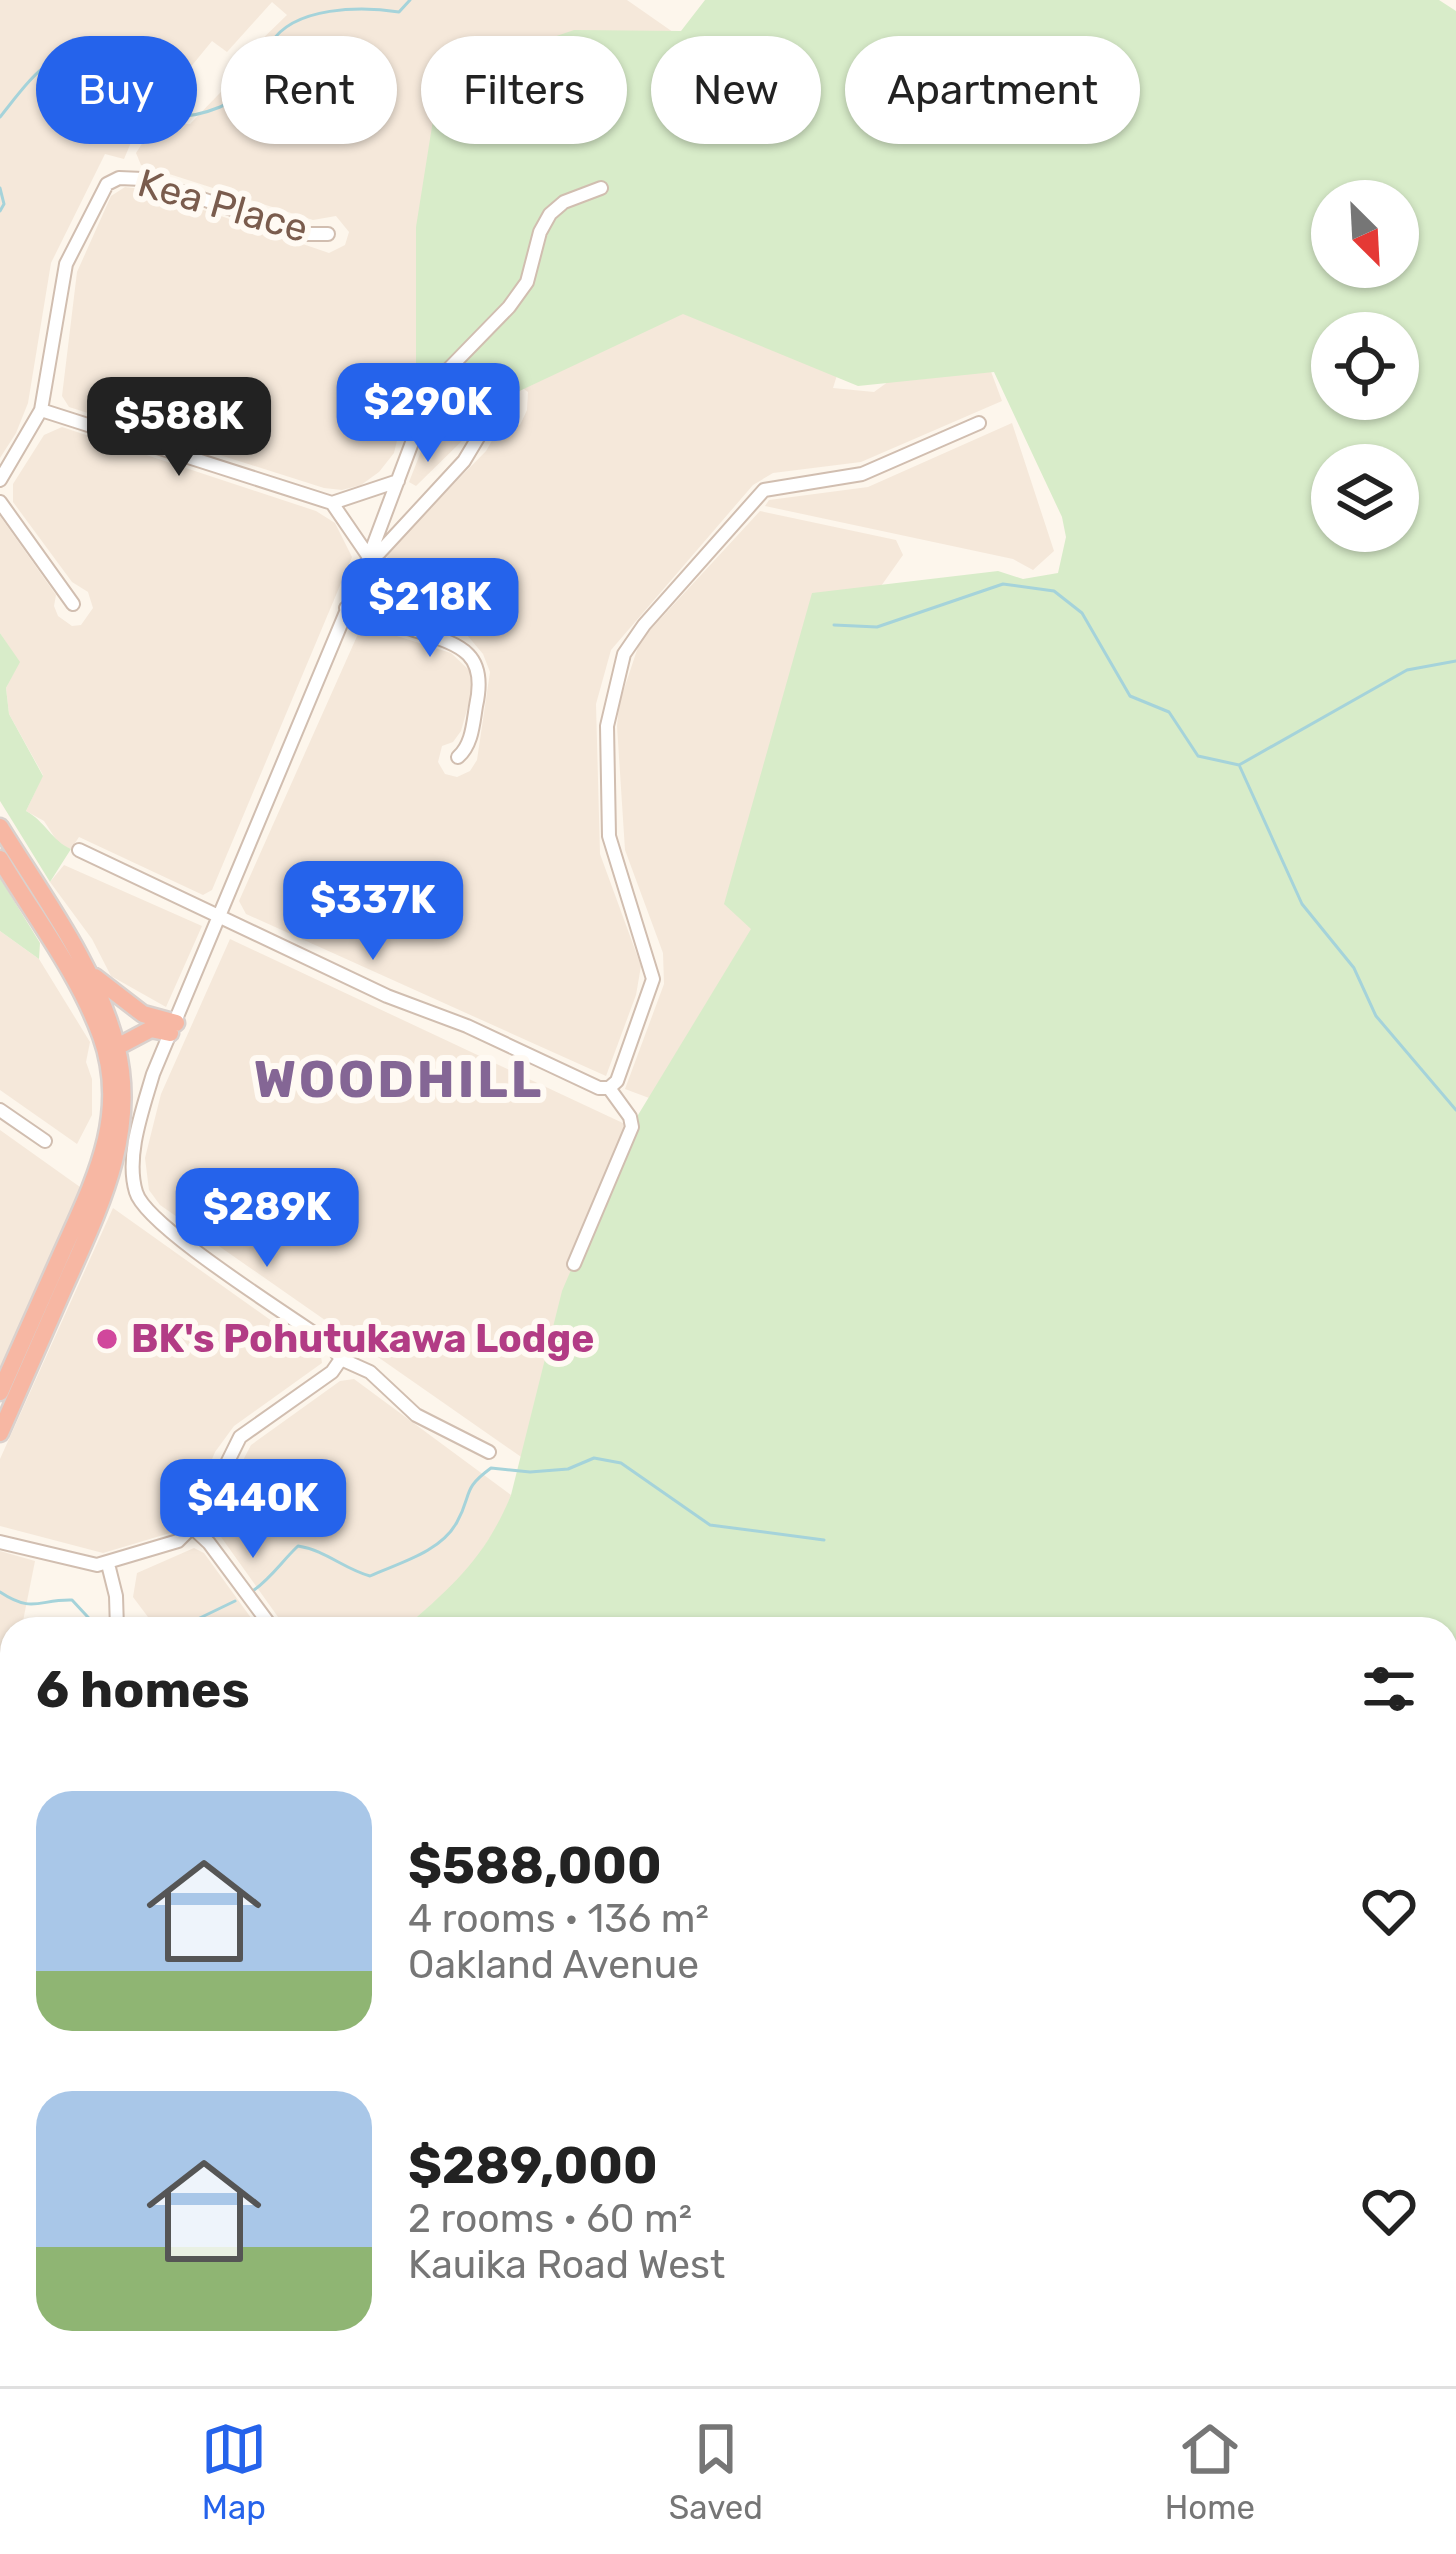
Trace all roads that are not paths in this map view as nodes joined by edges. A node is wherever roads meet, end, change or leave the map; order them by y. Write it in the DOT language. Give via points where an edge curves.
graph roads {
  1 [pos="601,188"];
  2 [pos="328,234"];
  3 [pos="506,404"];
  4 [pos="41,410"];
  5 [pos="980,423"];
  6 [pos="0,480"];
  7 [pos="398,481"];
  8 [pos="0,502"];
  9 [pos="332,503"];
  10 [pos="368,557"];
  11 [pos="74,604"];
  12 [pos="346,608"];
  13 [pos="458,757"];
  14 [pos="0,827"];
  15 [pos="79,850"];
  16 [pos="0,859"];
  17 [pos="218,918"];
  18 [pos="85,969"];
  19 [pos="173,1028"];
  20 [pos="117,1047"];
  21 [pos="609,1088"];
  22 [pos="0,1110"];
  23 [pos="44,1142"];
  24 [pos="574,1264"];
  25 [pos="341,1358"];
  26 [pos="0,1392"];
  27 [pos="0,1432"];
  28 [pos="489,1452"];
  29 [pos="194,1529"];
  30 [pos="0,1541"];
  31 [pos="108,1564"];
  32 [pos="118,1617"];
  33 [pos="264,1617"];
  1 -- 7 [label="street" via="550,214 527,282 434,384"];
  2 -- 4 [label="street, Kea Place" via="119,178 102,189 66,264"];
  3 -- 10 [label="street" via="394,539"];
  4 -- 6 [label="street"];
  4 -- 9 [label="street"];
  5 -- 21 [label="street" via="862,474 764,490 623,654 607,726 609,836 653,979"];
  7 -- 9 [label="street"];
  7 -- 10 [label="street"];
  8 -- 11 [label="street"];
  9 -- 10 [label="street"];
  10 -- 12 [label="street"];
  12 -- 13 [label="street" via="451,641 470,655 480,685"];
  12 -- 17 [label="street"];
  14 -- 18 [label="highway"];
  15 -- 17 [label="street"];
  16 -- 26 [label="highway" via="94,1019 112,1111 86,1206"];
  17 -- 19 [label="street"];
  17 -- 21 [label="street"];
  18 -- 19 [label="highway" via="129,1006"];
  18 -- 20 [label="highway"];
  19 -- 20 [label="highway" via="151,1029"];
  19 -- 25 [label="street" via="138,1132 139,1201"];
  20 -- 27 [label="highway" via="122,1130 110,1180"];
  21 -- 24 [label="street" via="631,1131"];
  22 -- 23 [label="street"];
  25 -- 28 [label="street" via="370,1372 416,1415"];
  25 -- 29 [label="street" via="240,1437"];
  29 -- 31 [label="street"];
  29 -- 33 [label="street"];
  30 -- 31 [label="street" via="77,1564"];
  31 -- 32 [label="street"];
}
